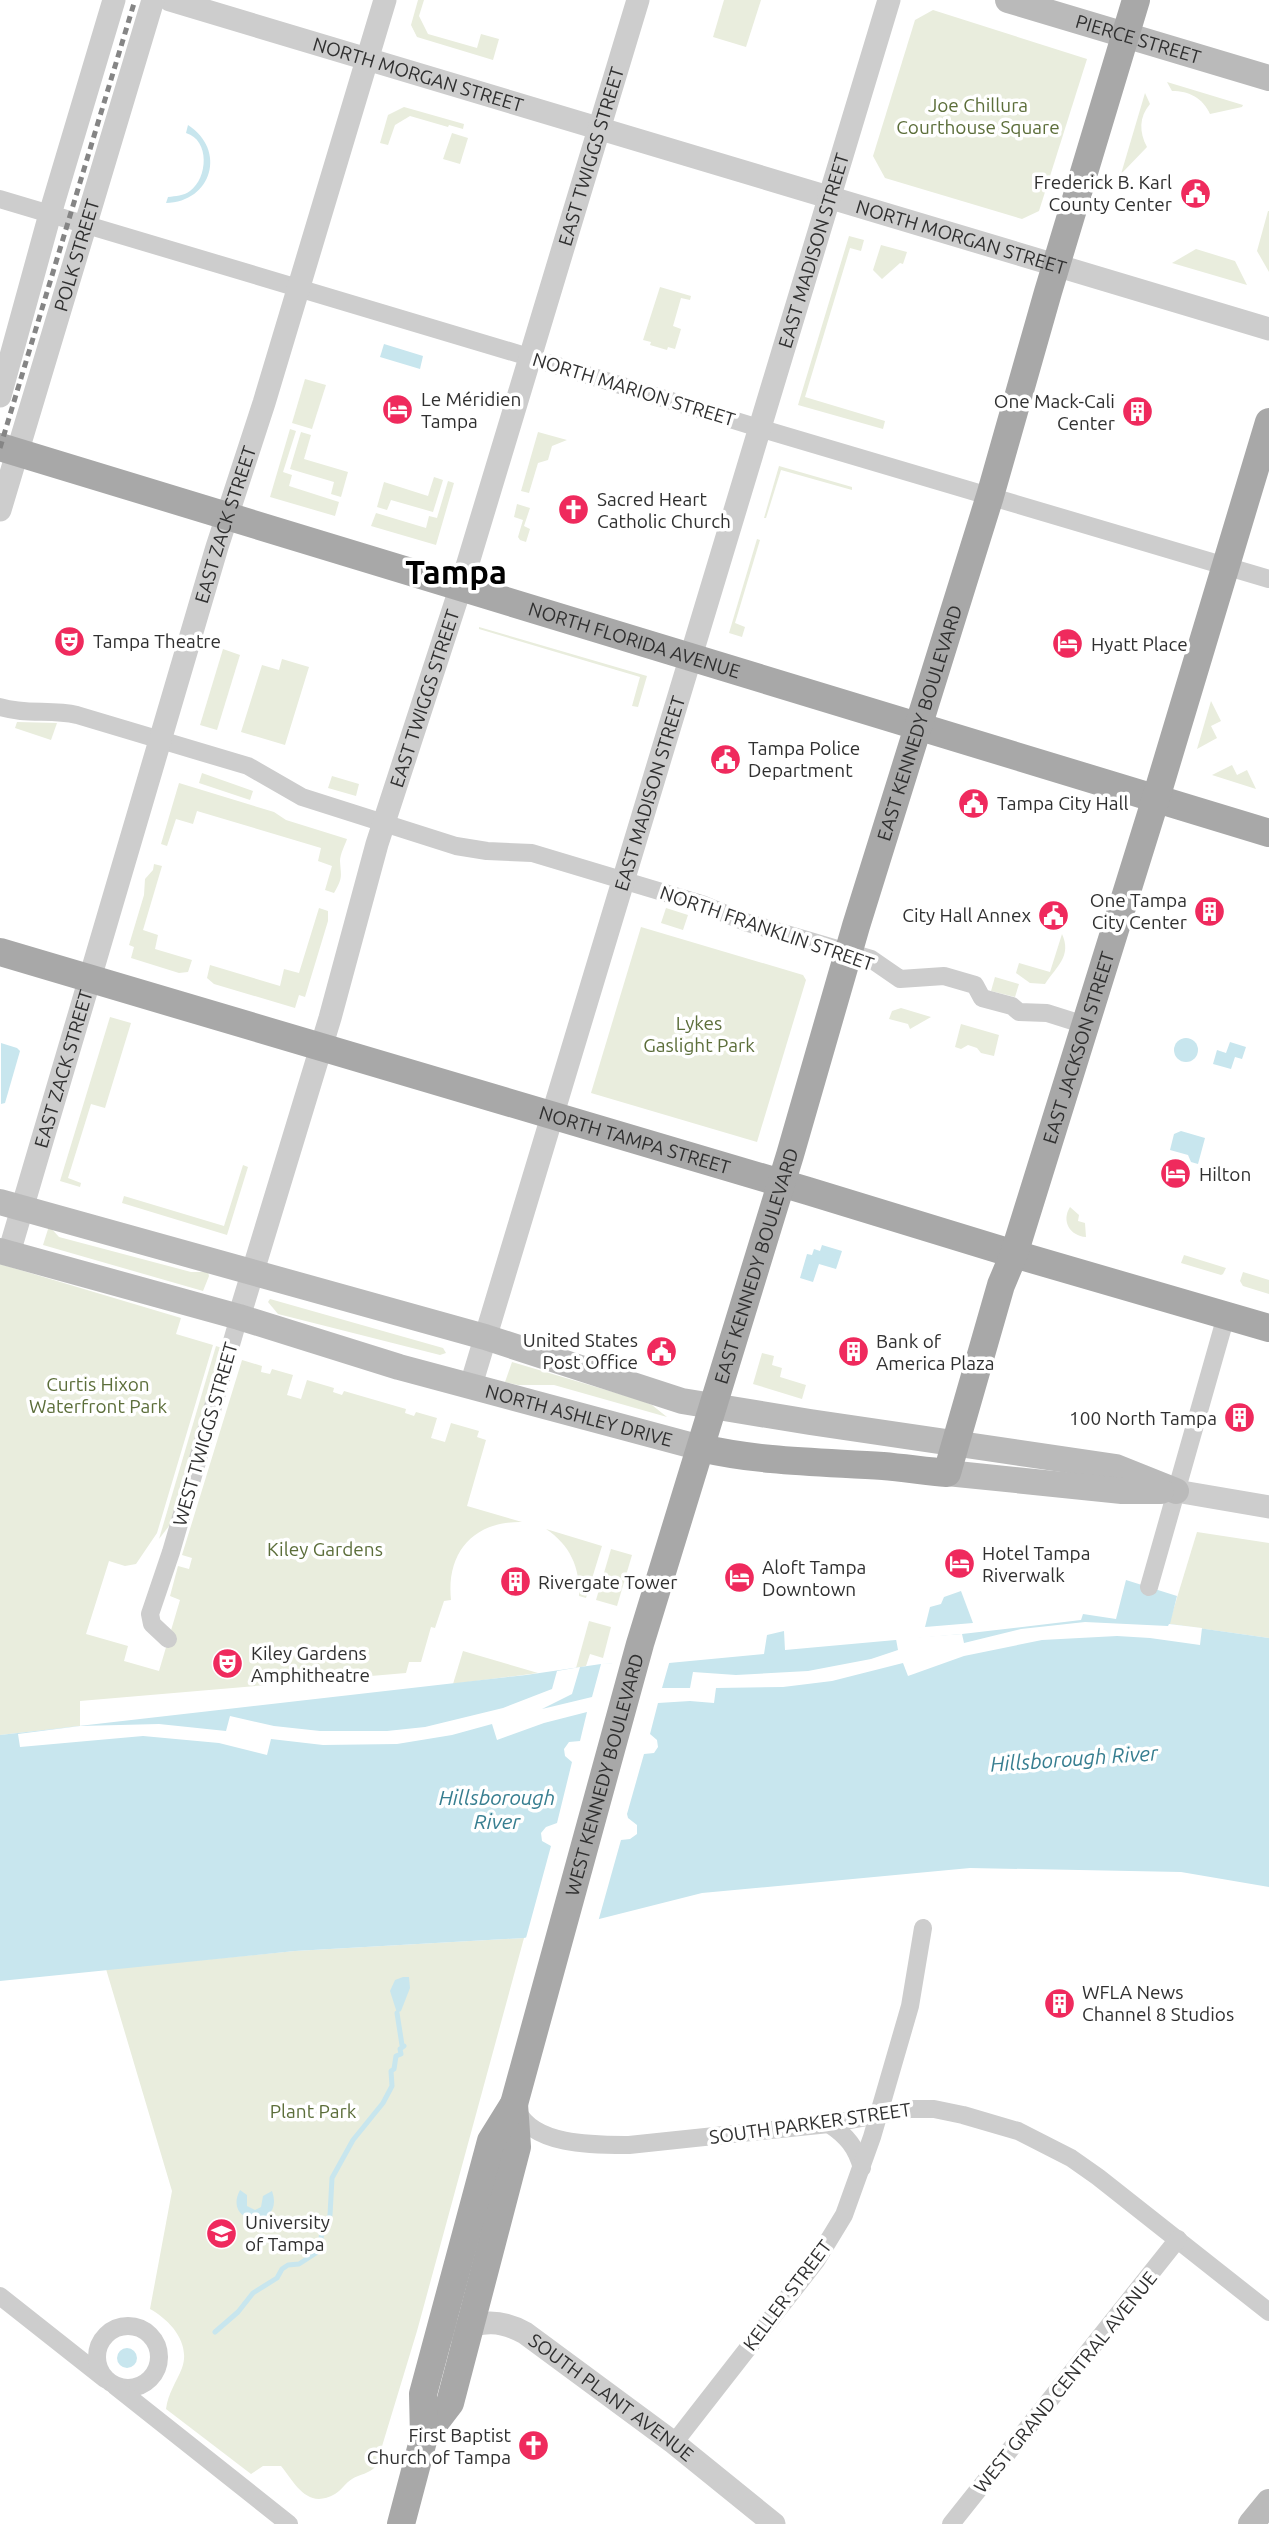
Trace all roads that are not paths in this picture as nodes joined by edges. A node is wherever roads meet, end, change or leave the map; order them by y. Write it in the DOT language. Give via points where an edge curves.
graph roads {
  1 [pos="114,0"];
  2 [pos="153,0"];
  3 [pos="170,0"];
  4 [pos="385,0"];
  5 [pos="638,0"];
  6 [pos="889,0"];
  7 [pos="1008,0"];
  8 [pos="1136,0"];
  9 [pos="1125,36"];
  10 [pos="368,58"];
  11 [pos="1269,78"];
  12 [pos="599,128"];
  13 [pos="829,197"];
  14 [pos="0,199"];
  15 [pos="50,214"];
  16 [pos="86,224"];
  17 [pos="1057,264"];
  18 [pos="297,288"];
  19 [pos="1269,329"];
  20 [pos="529,357"];
  21 [pos="0,396"];
  22 [pos="1269,422"];
  23 [pos="760,428"];
  24 [pos="9,450"];
  25 [pos="990,496"];
  26 [pos="0,510"];
  27 [pos="226,517"];
  28 [pos="1226,567"];
  29 [pos="1269,579"];
  30 [pos="461,586"];
  31 [pos="690,658"];
  32 [pos="0,707"];
  33 [pos="919,727"];
  34 [pos="160,740"];
  35 [pos="1156,797"];
  36 [pos="384,823"];
  37 [pos="1269,833"];
  38 [pos="623,880"];
  39 [pos="0,952"];
  40 [pos="849,953"];
  41 [pos="90,979"];
  42 [pos="1085,1025"];
  43 [pos="321,1047"];
  44 [pos="552,1115"];
  45 [pos="780,1184"];
  46 [pos="11,1205"];
  47 [pos="5,1252"];
  48 [pos="1014,1254"];
  49 [pos="253,1270"];
  50 [pos="1226,1315"];
  51 [pos="239,1317"];
  52 [pos="1269,1328"];
  53 [pos="485,1337"];
  54 [pos="471,1385"];
  55 [pos="713,1406"];
  56 [pos="955,1443"];
  57 [pos="701,1448"];
  58 [pos="947,1473"];
  59 [pos="1176,1491"];
  60 [pos="1269,1507"];
  61 [pos="1149,1587"];
  62 [pos="168,1639"];
  63 [pos="923,1928"];
  64 [pos="514,2104"];
  65 [pos="879,2116"];
  66 [pos="829,2124"];
  67 [pos="862,2168"];
  68 [pos="1178,2239"];
  69 [pos="0,2297"];
  70 [pos="1269,2312"];
  71 [pos="470,2325"];
  72 [pos="57,2343"];
  73 [pos="100,2346"];
  74 [pos="435,2348"];
  75 [pos="153,2376"];
  76 [pos="111,2383"];
  77 [pos="167,2425"];
  78 [pos="424,2437"];
  79 [pos="674,2443"];
  80 [pos="1269,2502"];
  81 [pos="289,2524"];
  82 [pos="401,2524"];
  83 [pos="774,2524"];
  84 [pos="951,2524"];
  85 [pos="1251,2524"];
  1 -- 15 [label="street, POLK STREET"];
  2 -- 16 [label="street, POLK STREET"];
  3 -- 10 [label="street, NORTH MORGAN STREET"];
  4 -- 10 [label="street, EAST ZACK STREET"];
  5 -- 12 [label="street, EAST TWIGGS STREET"];
  6 -- 13 [label="street, EAST MADISON STREET"];
  7 -- 9 [label="main road, PIERCE STREET"];
  8 -- 9 [label="main road, EAST KENNEDY BOULEVARD"];
  9 -- 11 [label="main road, PIERCE STREET"];
  9 -- 17 [label="main road, EAST KENNEDY BOULEVARD"];
  10 -- 12 [label="street, NORTH MORGAN STREET"];
  10 -- 18 [label="street, EAST ZACK STREET"];
  12 -- 13 [label="street, NORTH MORGAN STREET"];
  12 -- 20 [label="street, EAST TWIGGS STREET"];
  13 -- 17 [label="street, NORTH MORGAN STREET"];
  13 -- 23 [label="street, EAST MADISON STREET"];
  14 -- 15 [label="street, NORTH MARION STREET"];
  15 -- 16 [label="street, NORTH MARION STREET"];
  15 -- 21 [label="street, POLK STREET"];
  16 -- 18 [label="street, NORTH MARION STREET"];
  16 -- 24 [label="street, POLK STREET"];
  17 -- 19 [label="street, NORTH MORGAN STREET"];
  17 -- 25 [label="main road, EAST KENNEDY BOULEVARD"];
  18 -- 20 [label="street, NORTH MARION STREET"];
  18 -- 27 [label="street, EAST ZACK STREET"];
  20 -- 23 [label="street, NORTH MARION STREET"];
  20 -- 30 [label="street, EAST TWIGGS STREET"];
  22 -- 28 [label="main road, EAST JACKSON STREET"];
  23 -- 25 [label="street, NORTH MARION STREET"];
  23 -- 31 [label="street, EAST MADISON STREET"];
  24 -- 26 [label="street, POLK STREET"];
  24 -- 27 [label="main road, NORTH FLORIDA AVENUE"];
  25 -- 28 [label="street, NORTH MARION STREET"];
  25 -- 33 [label="main road, EAST KENNEDY BOULEVARD"];
  27 -- 30 [label="main road, NORTH FLORIDA AVENUE"];
  27 -- 34 [label="street, EAST ZACK STREET"];
  28 -- 29 [label="street, NORTH MARION STREET"];
  28 -- 35 [label="main road, EAST JACKSON STREET"];
  30 -- 31 [label="main road, NORTH FLORIDA AVENUE"];
  30 -- 36 [label="street, EAST TWIGGS STREET"];
  31 -- 33 [label="main road, NORTH FLORIDA AVENUE"];
  31 -- 38 [label="street, EAST MADISON STREET"];
  32 -- 34 [label="street, NORTH FRANKLIN STREET" via="67,713"];
  33 -- 35 [label="main road, NORTH FLORIDA AVENUE"];
  33 -- 40 [label="main road, EAST KENNEDY BOULEVARD"];
  34 -- 36 [label="street, NORTH FRANKLIN STREET" via="248,766 294,794"];
  34 -- 41 [label="street, EAST ZACK STREET"];
  35 -- 37 [label="main road, NORTH FLORIDA AVENUE"];
  35 -- 42 [label="main road, EAST JACKSON STREET"];
  36 -- 38 [label="street, NORTH FRANKLIN STREET" via="466,848 524,852"];
  36 -- 43 [label="street, EAST TWIGGS STREET"];
  38 -- 40 [label="street, NORTH FRANKLIN STREET"];
  38 -- 44 [label="street, EAST MADISON STREET"];
  39 -- 41 [label="main road, NORTH TAMPA STREET"];
  40 -- 42 [label="street, NORTH FRANKLIN STREET" via="871,959 901,979 944,976 975,985 982,998 1019,1012 1048,1013"];
  40 -- 45 [label="main road, EAST KENNEDY BOULEVARD"];
  41 -- 43 [label="main road, NORTH TAMPA STREET"];
  41 -- 46 [label="street, EAST ZACK STREET"];
  42 -- 48 [label="main road, EAST JACKSON STREET"];
  43 -- 44 [label="main road, NORTH TAMPA STREET"];
  43 -- 49 [label="street, EAST TWIGGS STREET"];
  44 -- 45 [label="main road, NORTH TAMPA STREET"];
  44 -- 53 [label="street, EAST MADISON STREET"];
  45 -- 48 [label="main road, NORTH TAMPA STREET"];
  45 -- 55 [label="main road, EAST KENNEDY BOULEVARD"];
  46 -- 47 [label="street, EAST ZACK STREET"];
  46 -- 49 [label="main road"];
  47 -- 51 [label="main road, NORTH ASHLEY DRIVE"];
  48 -- 50 [label="main road, NORTH TAMPA STREET"];
  48 -- 56 [label="main road, EAST JACKSON STREET"];
  49 -- 51 [label="street, EAST TWIGGS STREET"];
  49 -- 53 [label="main road"];
  50 -- 52 [label="main road, NORTH TAMPA STREET"];
  50 -- 59 [label="street"];
  51 -- 54 [label="main road, NORTH ASHLEY DRIVE"];
  51 -- 62 [label="street, WEST TWIGGS STREET" via="150,1614 152,1624"];
  53 -- 54 [label="street, EAST MADISON STREET"];
  53 -- 55 [label="main road" via="682,1401"];
  54 -- 57 [label="main road, NORTH ASHLEY DRIVE"];
  55 -- 56 [label="main road"];
  55 -- 57 [label="main road, EAST KENNEDY BOULEVARD"];
  56 -- 58 [label="main road, EAST JACKSON STREET"];
  56 -- 59 [label="main road" via="1116,1467"];
  57 -- 58 [label="main road, NORTH ASHLEY DRIVE" via="775,1460"];
  57 -- 64 [label="main road, WEST KENNEDY BOULEVARD" via="640,1644"];
  58 -- 59 [label="main road, NORTH ASHLEY DRIVE" via="1122,1491"];
  59 -- 60 [label="street"];
  59 -- 61 [label="street"];
  63 -- 65 [label="street, KELLER STREET" via="910,2007"];
  64 -- 66 [label="street, SOUTH PARKER STREET" via="538,2133 604,2145"];
  64 -- 71 [label="main road, WEST KENNEDY BOULEVARD" via="517,2147"];
  64 -- 74 [label="main road, WEST KENNEDY BOULEVARD" via="491,2141"];
  65 -- 66 [label="street, SOUTH PARKER STREET"];
  65 -- 67 [label="street, KELLER STREET"];
  65 -- 68 [label="street, SOUTH PARKER STREET" via="934,2109 1018,2131 1085,2167"];
  66 -- 67 [label="street" via="850,2141"];
  67 -- 79 [label="street, KELLER STREET" via="844,2215 816,2261"];
  68 -- 70 [label="street, SOUTH PARKER STREET"];
  68 -- 84 [label="street, WEST GRAND CENTRAL AVENUE"];
  69 -- 72 [label="street"];
  71 -- 74 [label="street"];
  71 -- 78 [label="main road, WEST KENNEDY BOULEVARD" via="450,2403"];
  71 -- 79 [label="street, SOUTH PLANT AVENUE" via="513,2326"];
  72 -- 73 [label="street"];
  72 -- 76 [label="street"];
  73 -- 75 [label="street" via="112,2330 144,2330 157,2346"];
  73 -- 76 [label="street" via="98,2364"];
  74 -- 78 [label="main road, WEST KENNEDY BOULEVARD" via="423,2394"];
  75 -- 76 [label="street" via="135,2388"];
  75 -- 77 [label="street" via="155,2402"];
  76 -- 77 [label="street"];
  77 -- 81 [label="street"];
  78 -- 82 [label="main road, WEST KENNEDY BOULEVARD"];
  79 -- 83 [label="street, SOUTH PLANT AVENUE"];
  80 -- 85 [label="main road"];
}
